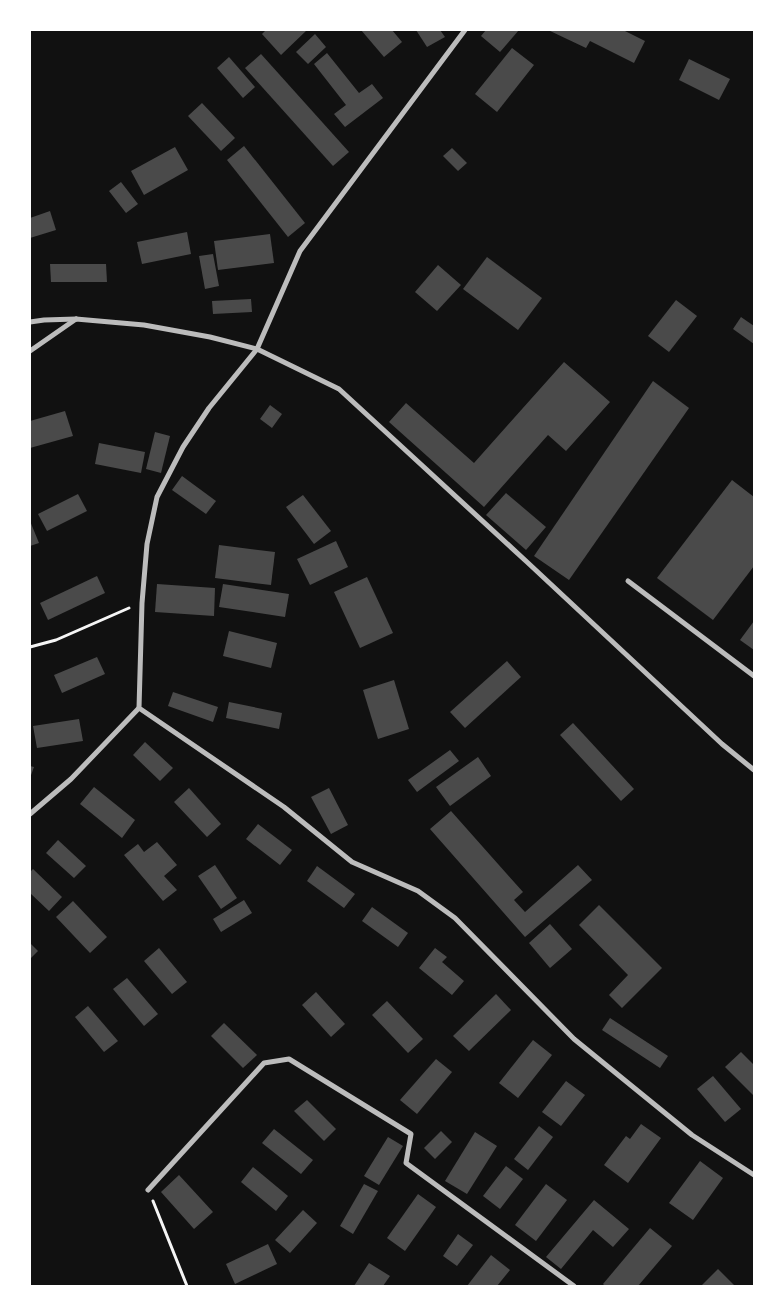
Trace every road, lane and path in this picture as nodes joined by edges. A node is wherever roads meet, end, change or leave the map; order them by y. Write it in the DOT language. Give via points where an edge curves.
graph roads {
  1 [pos="465,30"];
  2 [pos="76,319"];
  3 [pos="30,322"];
  4 [pos="257,349"];
  5 [pos="30,351"];
  6 [pos="628,581"];
  7 [pos="142,603"];
  8 [pos="30,647"];
  9 [pos="754,676"];
  10 [pos="139,708"];
  11 [pos="754,770"];
  12 [pos="30,814"];
  13 [pos="754,1175"];
  14 [pos="148,1190"];
  15 [pos="187,1286"];
  16 [pos="574,1286"];
  1 -- 4 [label="street" via="300,251"];
  2 -- 3 [label="street"];
  2 -- 4 [label="street" via="144,326"];
  2 -- 5 [label="street"];
  4 -- 7 [label="street" via="209,408 183,447 157,497 147,544"];
  4 -- 11 [label="street" via="339,389"];
  6 -- 9 [label="street"];
  7 -- 8 [label="path" via="56,640"];
  7 -- 10 [label="street"];
  10 -- 12 [label="street" via="71,779"];
  10 -- 13 [label="street" via="284,807 352,862 418,891 455,918 574,1039 692,1135"];
  14 -- 15 [label="path"];
  14 -- 16 [label="street" via="264,1063 290,1059 411,1134 406,1163"];
}
